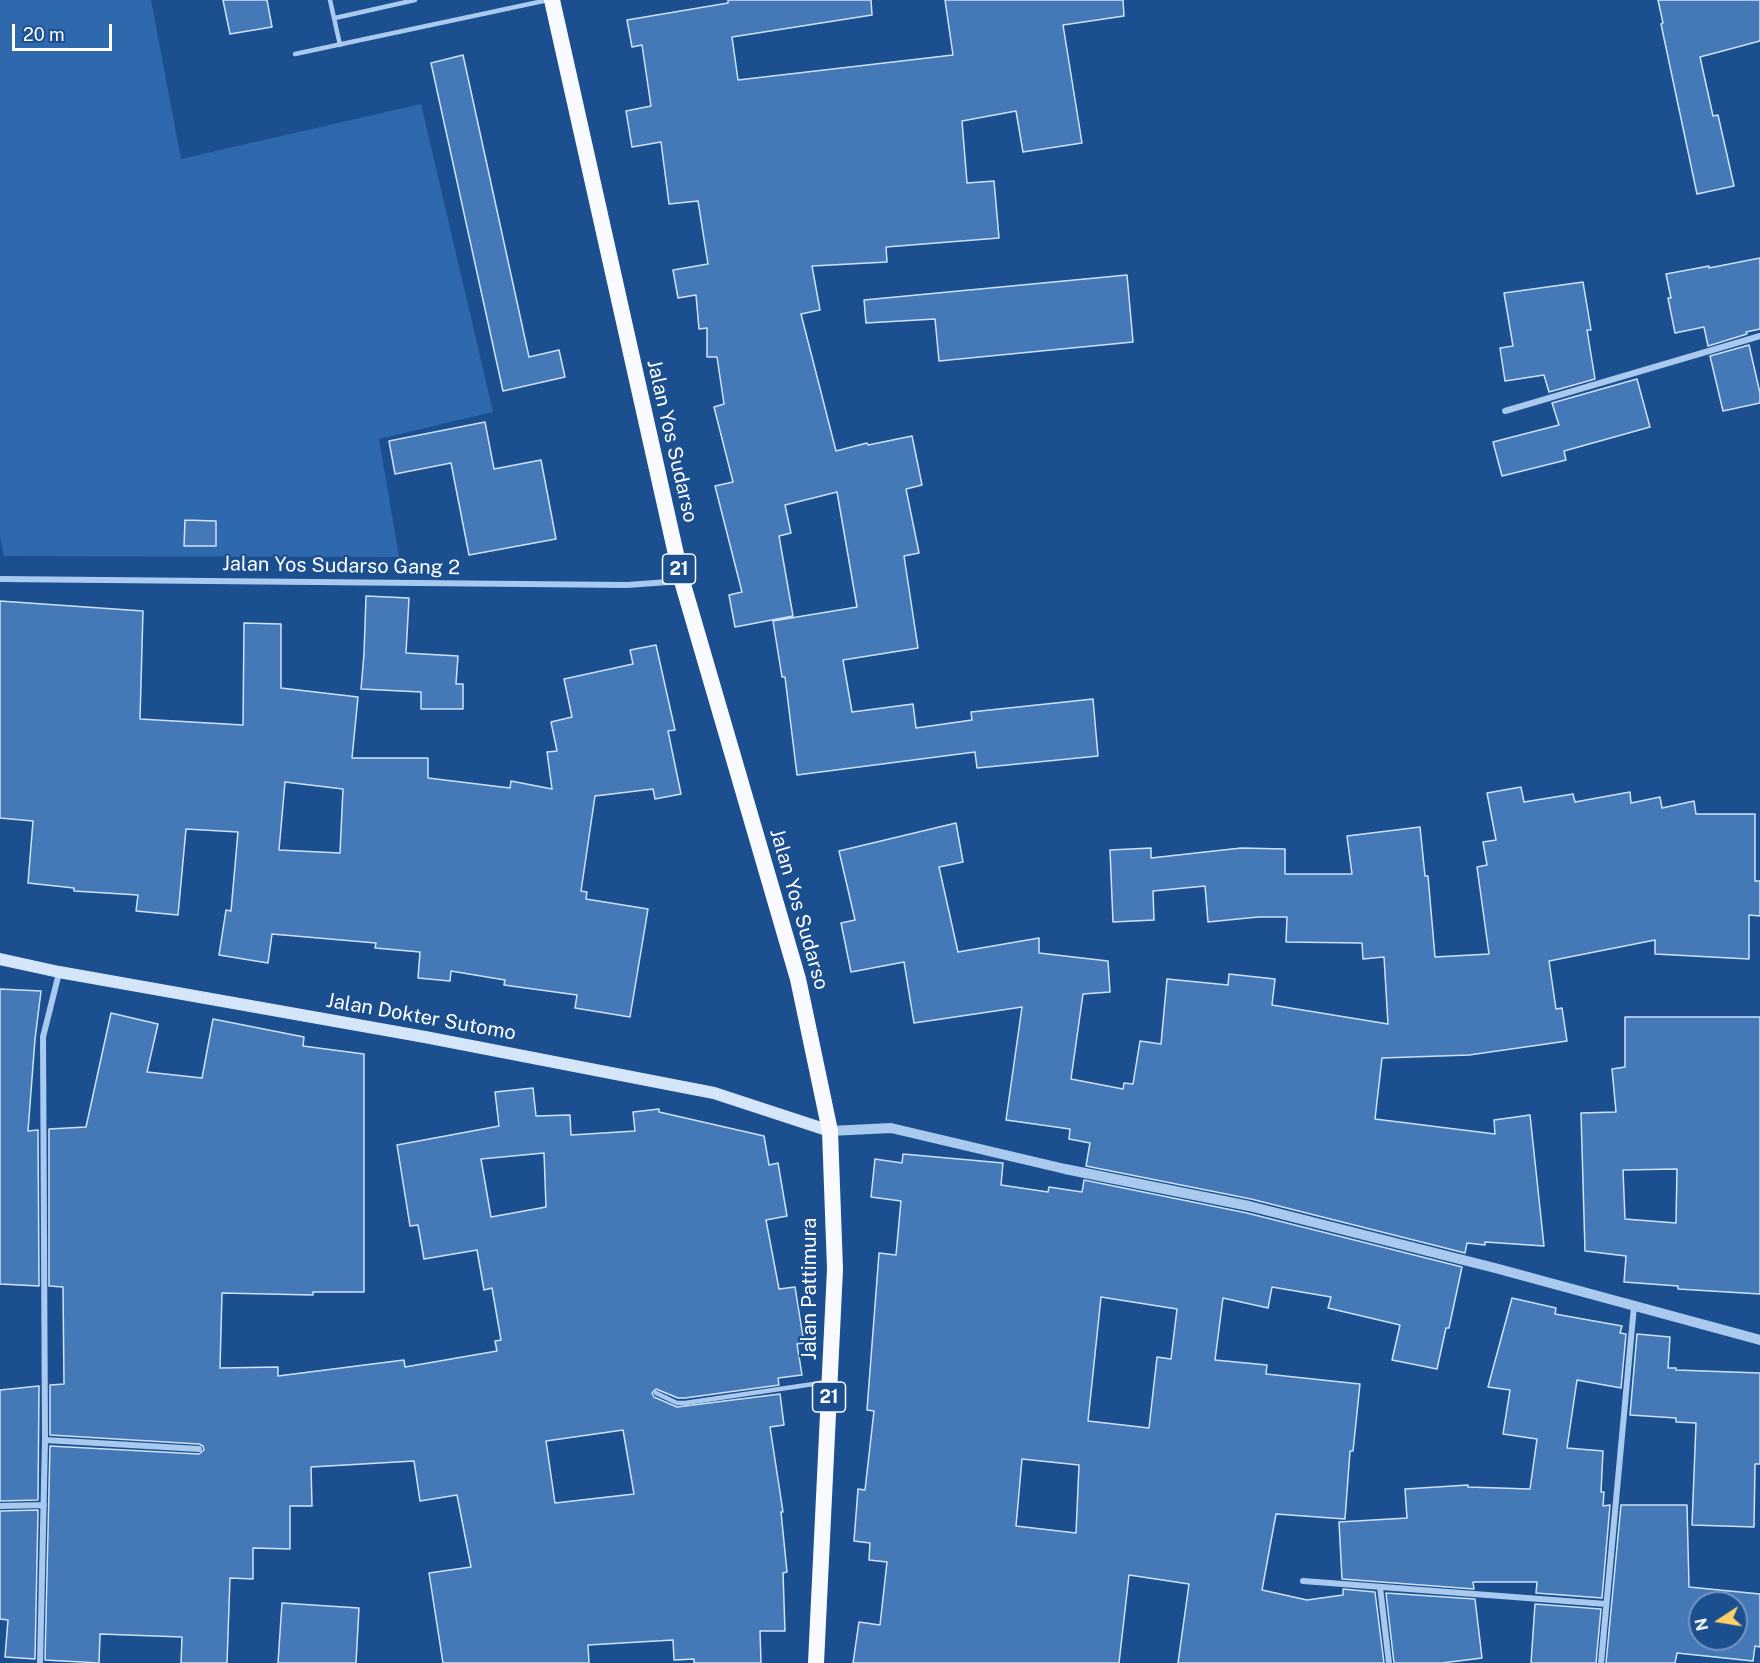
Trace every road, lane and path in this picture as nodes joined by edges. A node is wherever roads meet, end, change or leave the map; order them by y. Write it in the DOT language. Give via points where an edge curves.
graph roads {
  1 [pos="330,0"];
  2 [pos="415,0"];
  3 [pos="550,0"];
  4 [pos="335,18"];
  5 [pos="340,45"];
  6 [pos="295,54"];
  7 [pos="1760,336"];
  8 [pos="1505,411"];
  9 [pos="0,579"];
  10 [pos="682,581"];
  11 [pos="0,959"];
  12 [pos="59,972"];
  13 [pos="830,1131"];
  14 [pos="1634,1305"];
  15 [pos="1760,1340"];
  16 [pos="830,1382"];
  17 [pos="656,1393"];
  18 [pos="45,1440"];
  19 [pos="198,1449"];
  20 [pos="44,1505"];
  21 [pos="0,1506"];
  22 [pos="1303,1581"];
  23 [pos="1380,1587"];
  24 [pos="1606,1604"];
  25 [pos="40,1663"];
  26 [pos="816,1663"];
  27 [pos="1389,1663"];
  28 [pos="1601,1663"];
  1 -- 4 [label="lane"];
  2 -- 4 [label="lane"];
  3 -- 5 [label="lane"];
  3 -- 10 [label="highway, Jalan Yos Sudarso / 21"];
  4 -- 5 [label="lane"];
  5 -- 6 [label="lane"];
  7 -- 8 [label="street"];
  9 -- 10 [label="street, Jalan Yos Sudarso Gang 2" via="627,585"];
  10 -- 13 [label="highway, Jalan Yos Sudarso / 21" via="798,979"];
  11 -- 12 [label="main road, Jalan Dokter Sutomo"];
  12 -- 13 [label="main road, Jalan Dokter Sutomo" via="714,1093"];
  12 -- 18 [label="street" via="43,1037"];
  13 -- 14 [label="street" via="891,1128 1065,1169 1250,1206"];
  13 -- 16 [label="highway, Jalan Pattimura / 21" via="835,1269"];
  14 -- 15 [label="street"];
  14 -- 24 [label="street"];
  16 -- 17 [label="lane" via="685,1404"];
  16 -- 26 [label="highway, Jalan Pattimura / 21"];
  18 -- 19 [label="street"];
  18 -- 20 [label="street"];
  20 -- 21 [label="street"];
  20 -- 25 [label="street"];
  22 -- 23 [label="street"];
  23 -- 24 [label="street"];
  23 -- 27 [label="street"];
  24 -- 28 [label="street"];
}
